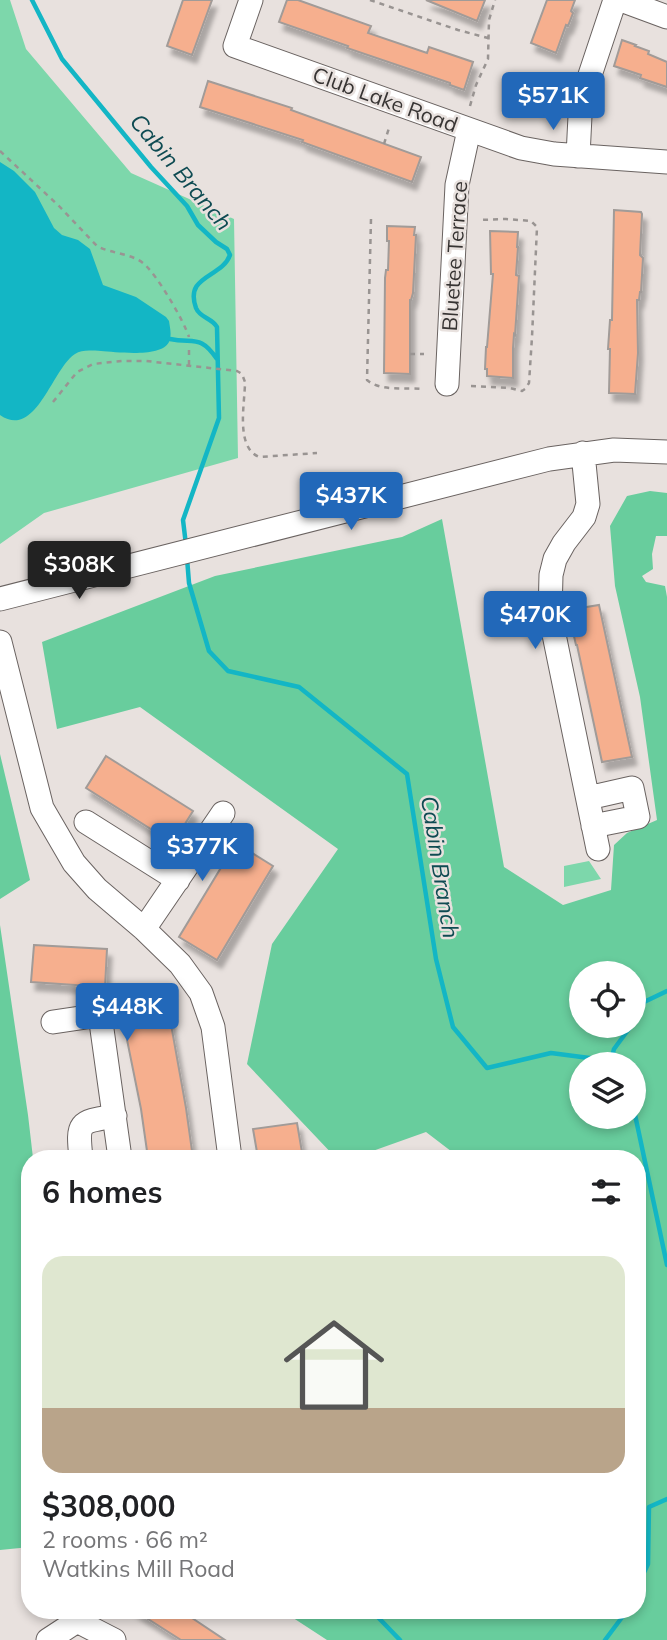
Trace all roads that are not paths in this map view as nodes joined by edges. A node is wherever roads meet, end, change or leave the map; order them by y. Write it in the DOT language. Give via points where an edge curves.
graph roads {
  1 [pos="251,0"];
  2 [pos="615,0"];
  3 [pos="621,0"];
  4 [pos="667,17"];
  5 [pos="469,130"];
  6 [pos="578,156"];
  7 [pos="667,162"];
  8 [pos="447,383"];
  9 [pos="667,452"];
  10 [pos="583,453"];
  11 [pos="0,599"];
  12 [pos="0,642"];
  13 [pos="588,797"];
  14 [pos="223,813"];
  15 [pos="86,822"];
  16 [pos="593,826"];
  17 [pos="598,849"];
  18 [pos="177,880"];
  19 [pos="144,929"];
  20 [pos="53,1022"];
  21 [pos="115,1116"];
  22 [pos="80,1150"];
  23 [pos="119,1150"];
  24 [pos="229,1150"];
  25 [pos="48,1640"];
  26 [pos="114,1640"];
  1 -- 5 [label="street, Club Lake Road" via="235,46"];
  2 -- 6 [label="street" via="584,93"];
  3 -- 4 [label="street"];
  5 -- 6 [label="street, Club Lake Road" via="521,148"];
  5 -- 8 [label="street, Bluetee Terrace" via="457,185"];
  6 -- 7 [label="street, Club Lake Road"];
  9 -- 10 [label="street"];
  10 -- 11 [label="street" via="516,466"];
  10 -- 13 [label="street" via="588,504 555,559 549,590 550,615"];
  12 -- 19 [label="street" via="42,808 74,863"];
  13 -- 16 [label="street"];
  13 -- 16 [label="street" via="632,788 638,817"];
  14 -- 18 [label="street"];
  15 -- 18 [label="street"];
  16 -- 17 [label="street"];
  18 -- 19 [label="street"];
  19 -- 24 [label="street" via="180,964 208,1010"];
  20 -- 21 [label="street" via="100,1015"];
  21 -- 22 [label="street" via="86,1122 78,1135"];
  21 -- 23 [label="street"];
  25 -- 26 [label="street" via="77,1621"];
}
